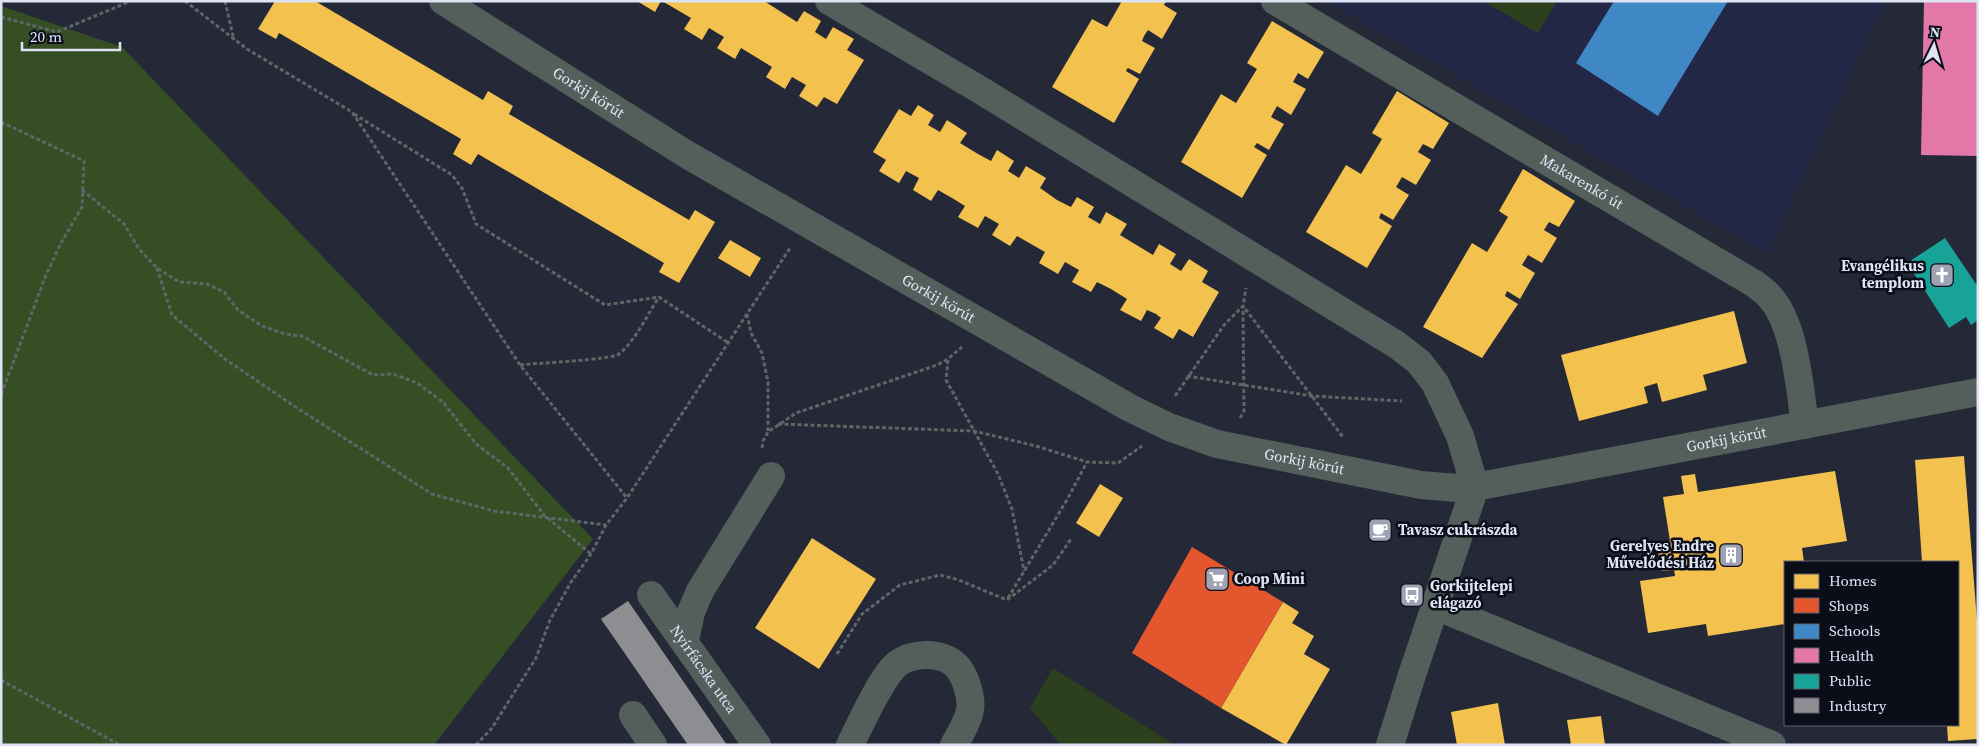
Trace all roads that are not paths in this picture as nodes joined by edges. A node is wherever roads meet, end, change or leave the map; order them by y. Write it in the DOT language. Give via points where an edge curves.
graph roads {
  1 [pos="443,1"];
  2 [pos="829,1"];
  3 [pos="1275,1"];
  4 [pos="1978,392"];
  5 [pos="1805,425"];
  6 [pos="771,476"];
  7 [pos="1475,487"];
  8 [pos="652,595"];
  9 [pos="1436,606"];
  10 [pos="685,640"];
  11 [pos="1403,703"];
  12 [pos="633,715"];
  13 [pos="653,745"];
  14 [pos="757,745"];
  15 [pos="850,745"];
  16 [pos="954,745"];
  17 [pos="1390,745"];
  18 [pos="1410,745"];
  19 [pos="1772,745"];
  1 -- 7 [label="street, Gorkij körút" via="686,154 1130,408 1169,427 1217,444 1278,457 1421,484"];
  2 -- 7 [label="street" via="1397,345 1419,362 1435,383 1460,436"];
  3 -- 5 [label="street, Makarenkó út" via="1755,284 1770,296 1784,322 1799,379"];
  4 -- 5 [label="street, Gorkij körút"];
  5 -- 7 [label="street, Gorkij körút"];
  6 -- 10 [label="street" via="700,591"];
  7 -- 9 [label="street"];
  8 -- 10 [label="street, Nyírfácska utca"];
  9 -- 11 [label="street"];
  9 -- 19 [label="street"];
  10 -- 14 [label="street, Nyírfácska utca"];
  11 -- 17 [label="street"];
  11 -- 18 [label="street"];
  12 -- 13 [label="street"];
  15 -- 16 [label="street" via="895,665 908,657 924,654 958,668 969,694 970,709"];
}
